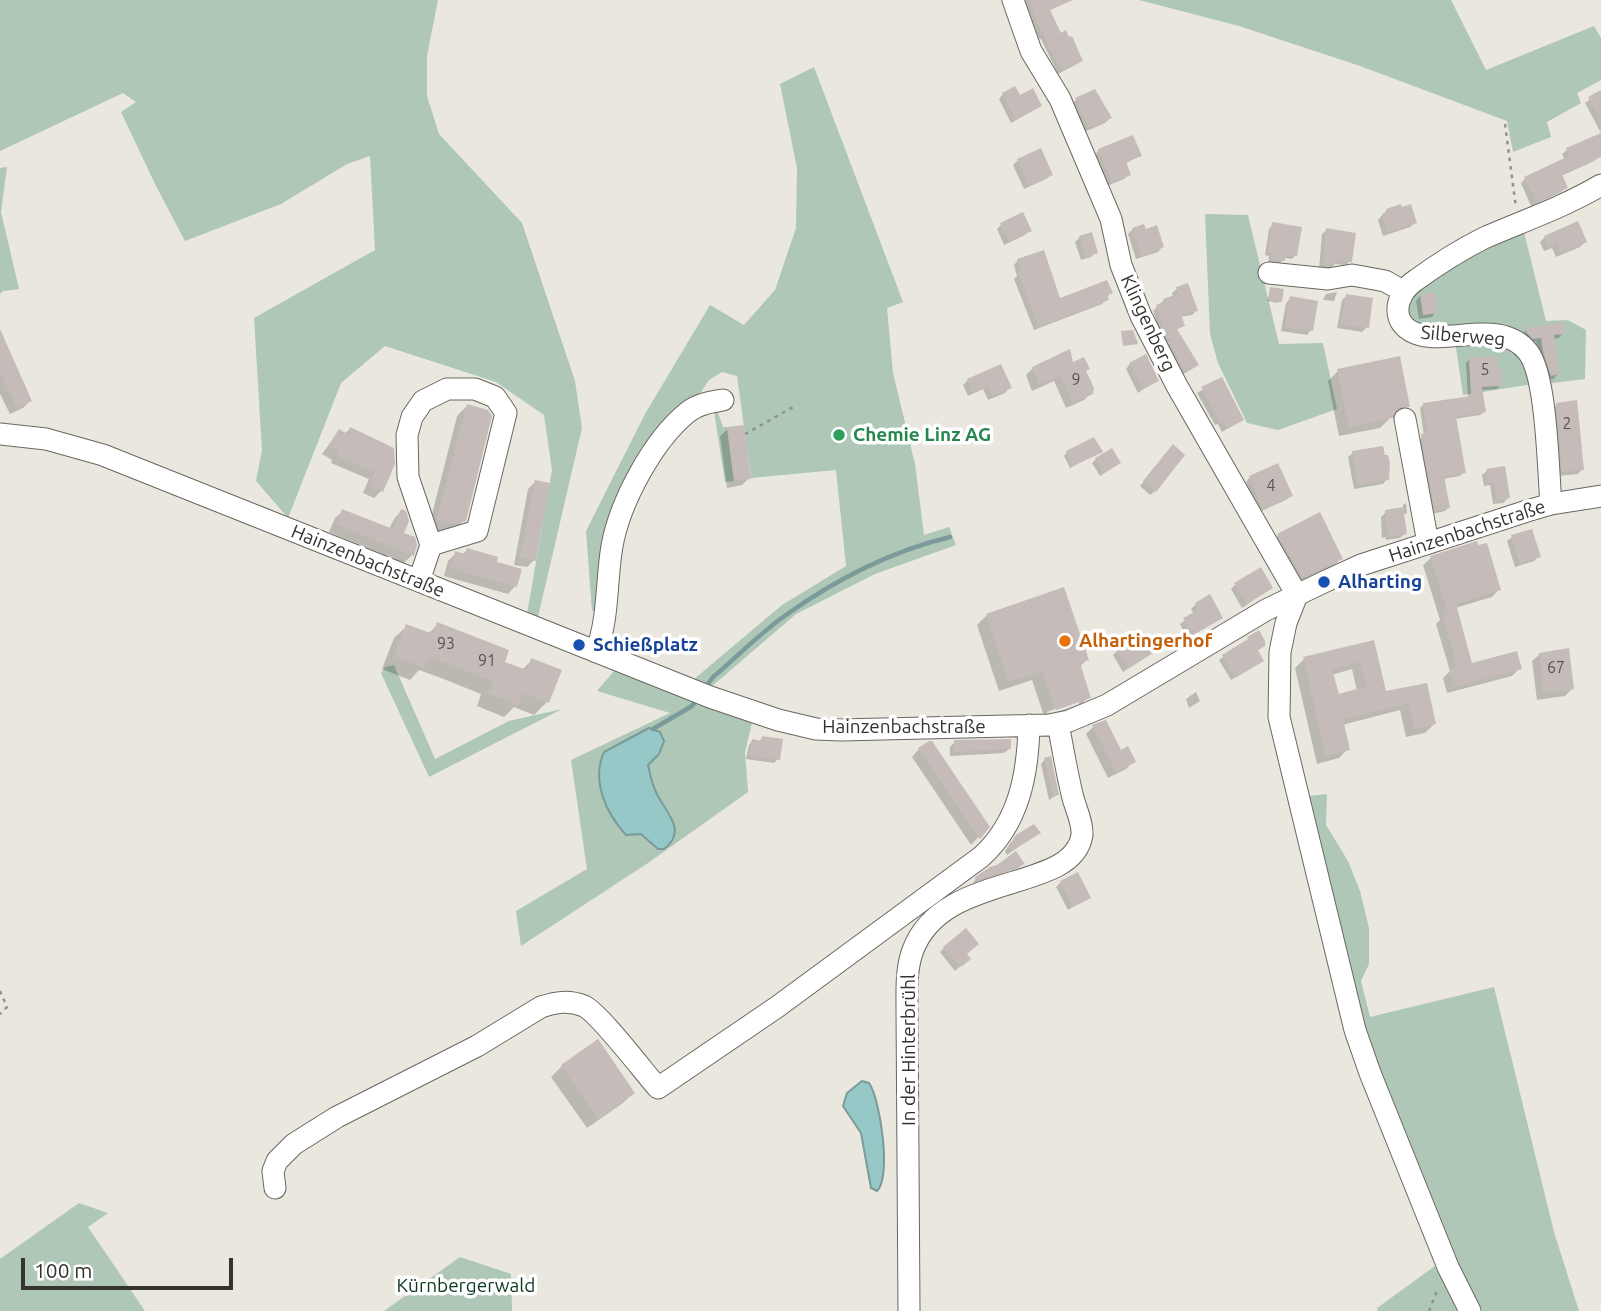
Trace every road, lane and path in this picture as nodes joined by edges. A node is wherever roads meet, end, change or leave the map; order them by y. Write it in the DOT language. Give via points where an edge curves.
graph roads {
  1 [pos="1013,0"];
  2 [pos="1505,124"];
  3 [pos="1601,185"];
  4 [pos="1521,222"];
  5 [pos="1269,273"];
  6 [pos="1402,292"];
  7 [pos="723,400"];
  8 [pos="795,405"];
  9 [pos="1405,419"];
  10 [pos="0,434"];
  11 [pos="745,434"];
  12 [pos="1601,496"];
  13 [pos="1551,504"];
  14 [pos="1428,543"];
  15 [pos="431,545"];
  16 [pos="419,581"];
  17 [pos="1297,595"];
  18 [pos="596,652"];
  19 [pos="1058,724"];
  20 [pos="1029,725"];
  21 [pos="0,991"];
  22 [pos="0,1014"];
  23 [pos="275,1188"];
  24 [pos="1451,1275"];
  25 [pos="909,1311"];
  26 [pos="1429,1311"];
  27 [pos="1470,1311"];
  1 -- 17 [label="street, Klingenberg" via="1031,51 1060,99 1111,219 1141,316"];
  2 -- 4 [label="path"];
  3 -- 4 [label="street"];
  4 -- 6 [label="street" via="1444,259"];
  5 -- 6 [label="street" via="1328,279 1352,275 1385,281"];
  6 -- 13 [label="street, Silberweg" via="1399,318 1415,334 1494,335 1528,352 1541,385"];
  7 -- 18 [label="street" via="704,404 682,418 658,446 628,498 615,532 606,613"];
  8 -- 11 [label="path"];
  9 -- 14 [label="street"];
  10 -- 16 [label="street, Hainzenbachstraße" via="46,439 103,455"];
  12 -- 13 [label="street, Hainzenbachstraße"];
  13 -- 14 [label="street, Hainzenbachstraße"];
  14 -- 17 [label="street, Hainzenbachstraße" via="1361,565"];
  15 -- 15 [label="street" via="408,477 407,435 412,417 423,401 447,389 475,389 495,397 506,413 477,531"];
  15 -- 16 [label="street"];
  16 -- 18 [label="street, Hainzenbachstraße"];
  17 -- 19 [label="street, Hainzenbachstraße" via="1107,705"];
  17 -- 24 [label="street" via="1280,652 1279,718 1355,1030"];
  18 -- 20 [label="street, Hainzenbachstraße" via="710,697 816,729"];
  19 -- 20 [label="street, Hainzenbachstraße"];
  19 -- 25 [label="street, In der Hinterbrühl" via="1083,831 1080,845 1072,857 1046,873 965,898 937,916 913,951 907,1009"];
  20 -- 23 [label="street" via="1022,789 997,843 777,1007 658,1088 587,1008 563,1001 551,1004 294,1144 277,1161"];
  21 -- 22 [label="path" via="7,1007"];
  24 -- 26 [label="path" via="1436,1291"];
  24 -- 27 [label="street"];
}
